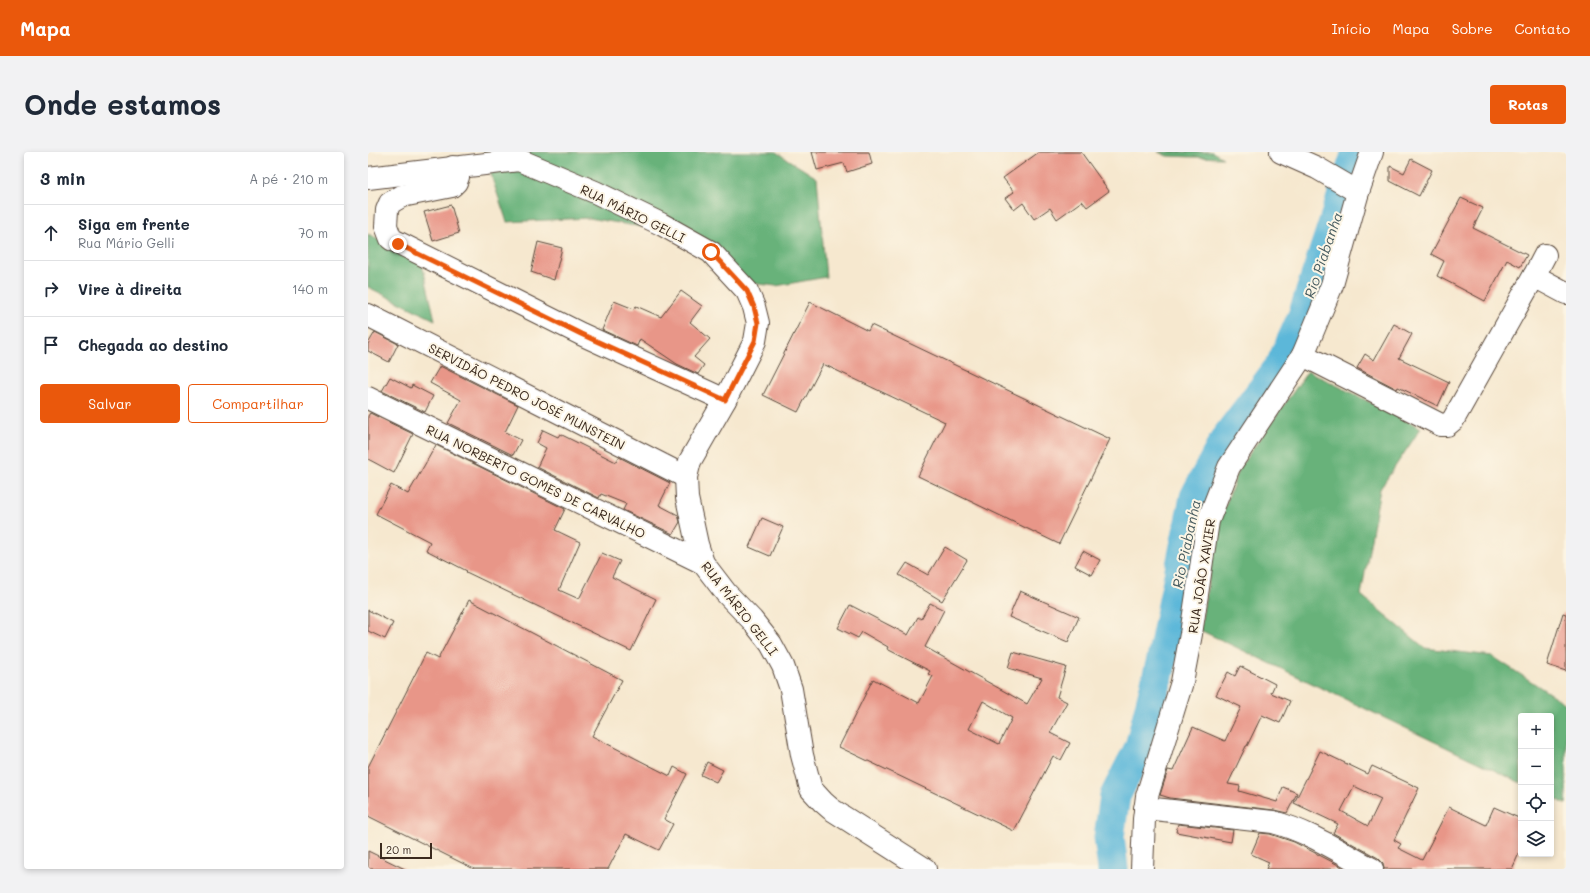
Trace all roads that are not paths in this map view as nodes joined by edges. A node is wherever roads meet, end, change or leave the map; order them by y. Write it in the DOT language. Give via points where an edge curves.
graph roads {
  1 [pos="1281,152"];
  2 [pos="1372,152"];
  3 [pos="453,167"];
  4 [pos="368,178"];
  5 [pos="1357,192"];
  6 [pos="1545,255"];
  7 [pos="1534,276"];
  8 [pos="1566,293"];
  9 [pos="368,315"];
  10 [pos="1303,354"];
  11 [pos="368,398"];
  12 [pos="725,400"];
  13 [pos="686,477"];
  14 [pos="703,563"];
  15 [pos="1145,808"];
  16 [pos="924,869"];
  17 [pos="1142,869"];
  18 [pos="1372,869"];
  1 -- 5 [label="street" via="1317,168"];
  2 -- 5 [label="street, RUA JOÃO XAVIER"];
  3 -- 4 [label="street, RUA MÁRIO GELLI"];
  3 -- 12 [label="street, RUA MÁRIO GELLI" via="519,160 661,224 711,252 747,291 758,323 755,341"];
  3 -- 12 [label="street" via="458,177 452,186 402,196 390,203 386,226 391,239 581,334"];
  5 -- 10 [label="street, RUA JOÃO XAVIER" via="1332,285"];
  6 -- 7 [label="street"];
  7 -- 8 [label="street"];
  7 -- 10 [label="street" via="1453,420 1447,424 1441,425"];
  9 -- 13 [label="street, SERVIDÃO PEDRO JOSÉ MUNSTEIN"];
  10 -- 15 [label="street, RUA JOÃO XAVIER" via="1229,467 1208,521 1182,682"];
  11 -- 14 [label="street, RUA NORBERTO GOMES DE CARVALHO"];
  12 -- 13 [label="street, RUA MÁRIO GELLI" via="690,461"];
  13 -- 14 [label="street, RUA MÁRIO GELLI" via="687,498 696,544"];
  14 -- 16 [label="street, RUA MÁRIO GELLI" via="771,644 783,666 791,689 802,755 811,789 831,809"];
  15 -- 17 [label="street, RUA JOÃO XAVIER"];
  15 -- 18 [label="street" via="1273,822 1288,826"];
}
